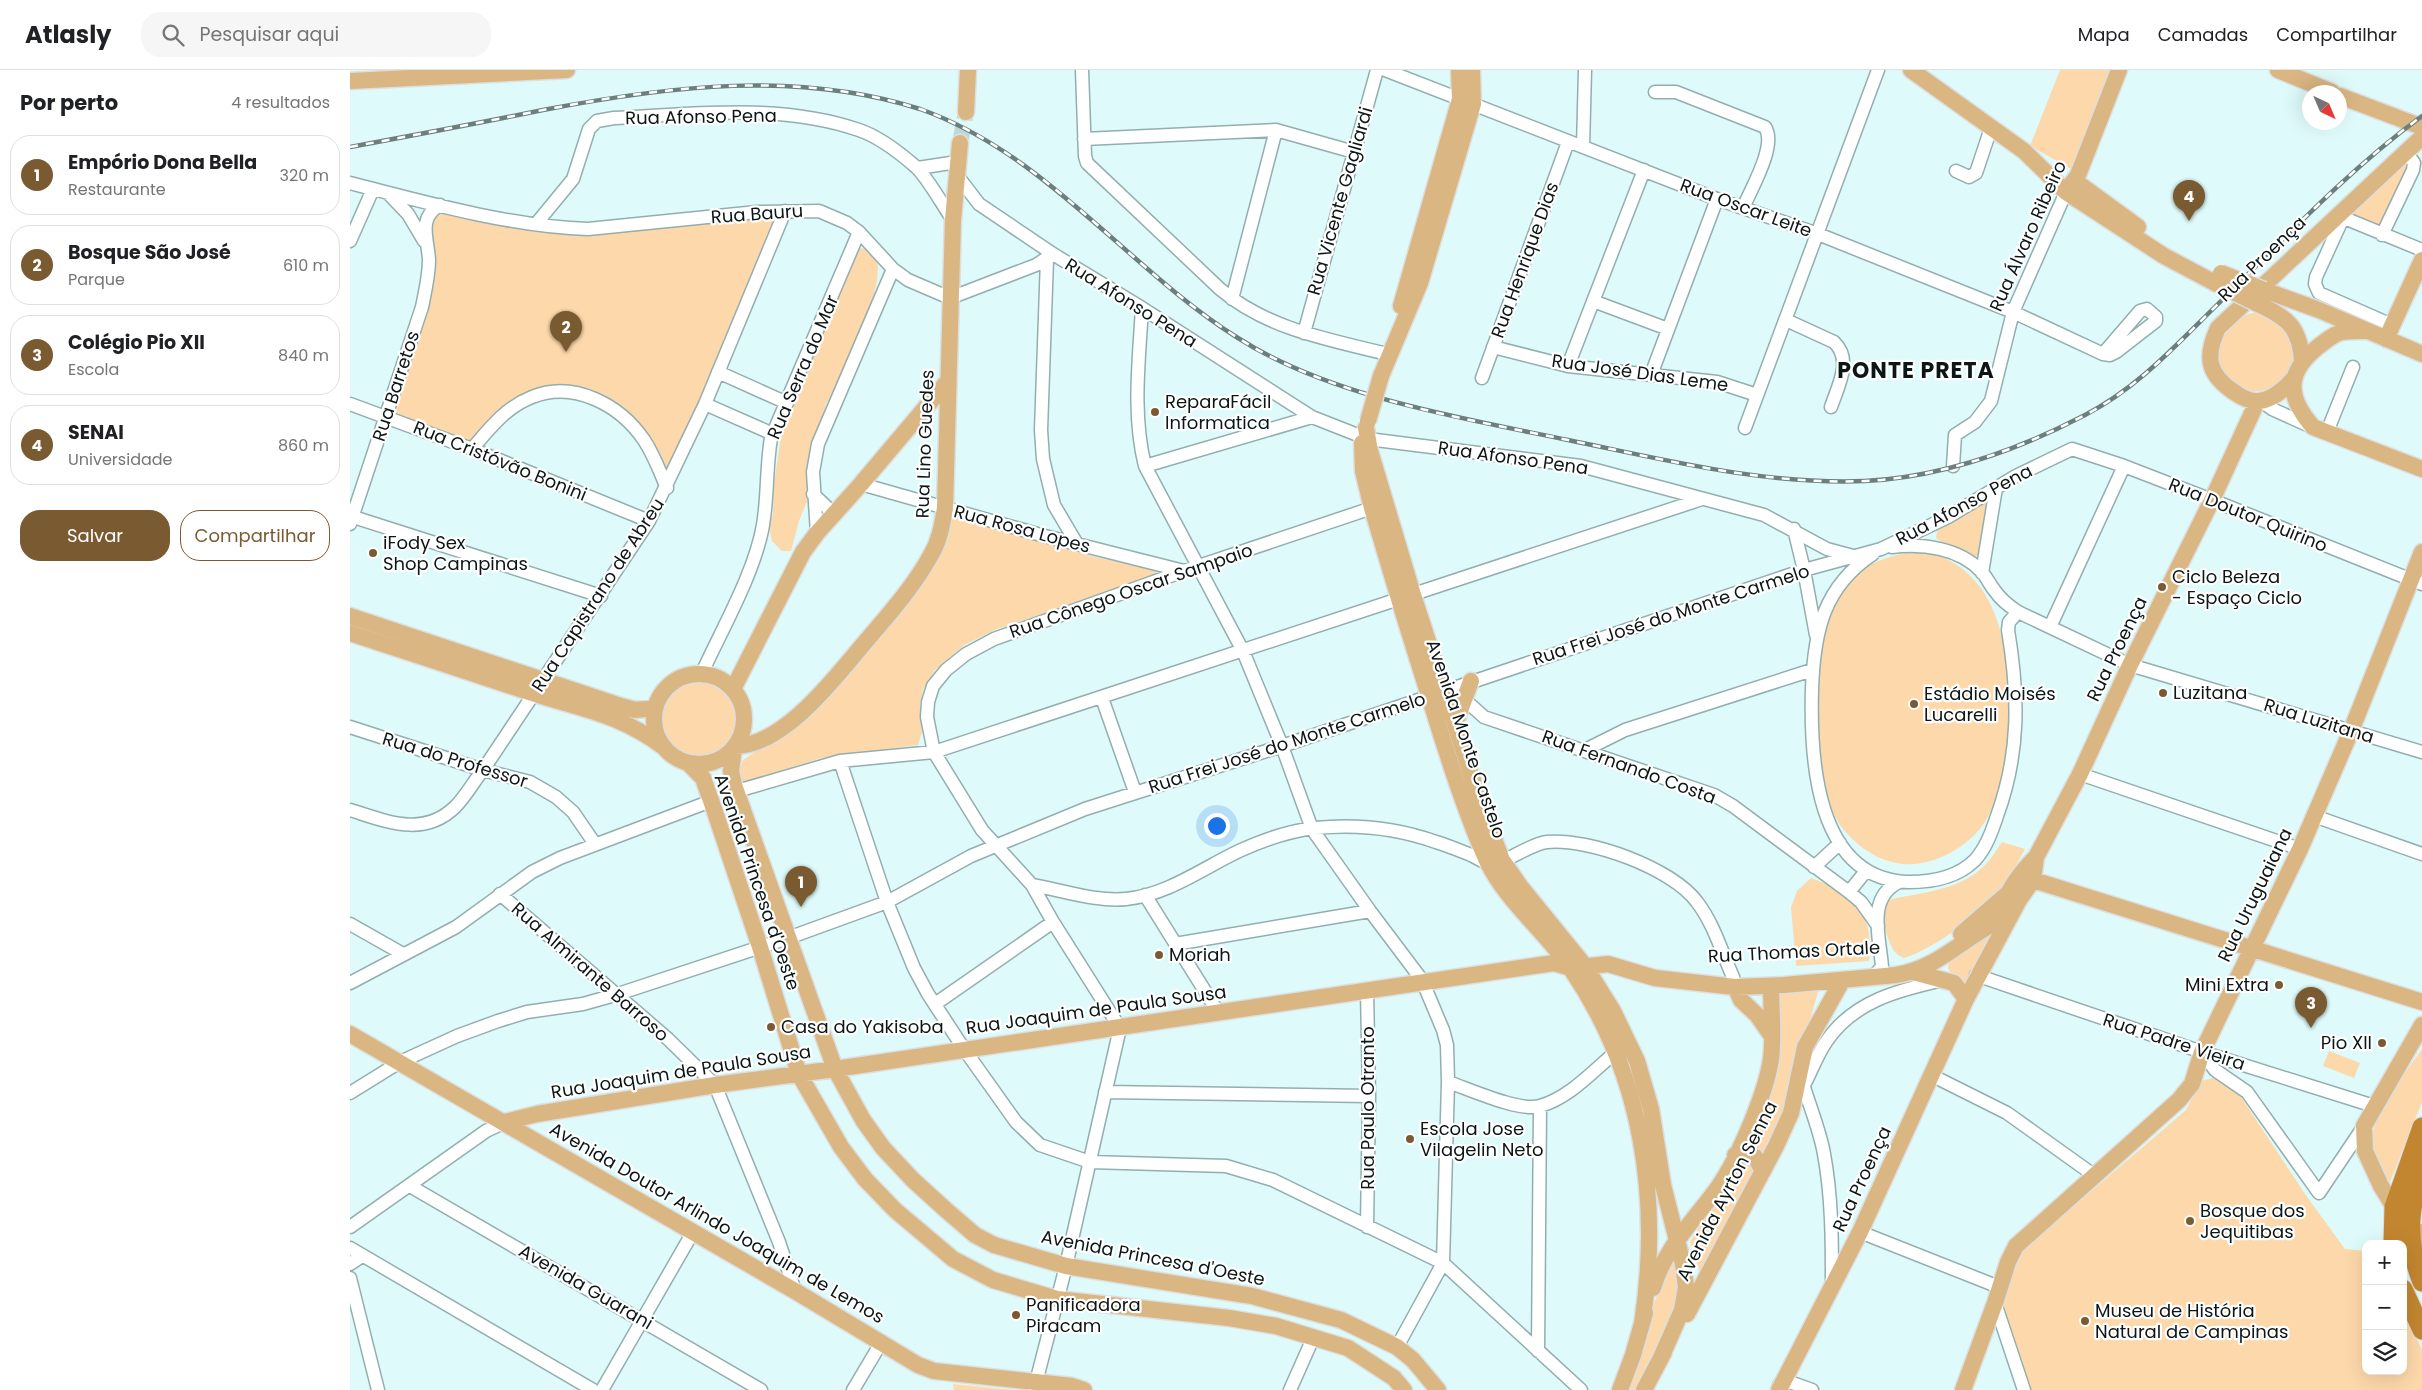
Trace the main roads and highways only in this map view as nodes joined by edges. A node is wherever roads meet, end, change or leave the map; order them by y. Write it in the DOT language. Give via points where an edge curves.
graph roads {
  1 [pos="567,70"];
  2 [pos="968,70"];
  3 [pos="1458,70"];
  4 [pos="1472,70"];
  5 [pos="1911,70"];
  6 [pos="2119,70"];
  7 [pos="2278,70"];
  8 [pos="350,81"];
  9 [pos="2315,85"];
  10 [pos="2347,99"];
  11 [pos="1466,102"];
  12 [pos="966,112"];
  13 [pos="2422,127"];
  14 [pos="2422,137"];
  15 [pos="960,143"];
  16 [pos="2073,183"];
  17 [pos="2422,260"];
  18 [pos="2260,297"];
  19 [pos="2365,331"];
  20 [pos="2389,332"];
  21 [pos="2422,354"];
  22 [pos="2302,361"];
  23 [pos="2294,378"];
  24 [pos="948,382"];
  25 [pos="2259,401"];
  26 [pos="926,408"];
  27 [pos="947,428"];
  28 [pos="1366,431"];
  29 [pos="2422,470"];
  30 [pos="2422,552"];
  31 [pos="2416,582"];
  32 [pos="1406,597"];
  33 [pos="350,616"];
  34 [pos="350,632"];
  35 [pos="1471,681"];
  36 [pos="539,687"];
  37 [pos="733,690"];
  38 [pos="1436,694"];
  39 [pos="655,708"];
  40 [pos="1455,724"];
  41 [pos="662,746"];
  42 [pos="734,747"];
  43 [pos="688,763"];
  44 [pos="2036,858"];
  45 [pos="1495,862"];
  46 [pos="2033,880"];
  47 [pos="2013,897"];
  48 [pos="1998,920"];
  49 [pos="2251,949"];
  50 [pos="1562,955"];
  51 [pos="1945,956"];
  52 [pos="1578,967"];
  53 [pos="1877,972"];
  54 [pos="1914,972"];
  55 [pos="1977,978"];
  56 [pos="1946,980"];
  57 [pos="1842,981"];
  58 [pos="1734,982"];
  59 [pos="1771,986"];
  60 [pos="1966,998"];
  61 [pos="2422,1002"];
  62 [pos="2422,1025"];
  63 [pos="350,1034"];
  64 [pos="1771,1035"];
  65 [pos="1622,1046"];
  66 [pos="835,1069"];
  67 [pos="798,1074"];
  68 [pos="537,1114"];
  69 [pos="505,1122"];
  70 [pos="2422,1127"];
  71 [pos="535,1140"];
  72 [pos="1735,1155"];
  73 [pos="2422,1162"];
  74 [pos="1763,1171"];
  75 [pos="2394,1207"];
  76 [pos="1702,1208"];
  77 [pos="1669,1212"];
  78 [pos="2422,1232"];
  79 [pos="1676,1238"];
  80 [pos="2393,1240"];
  81 [pos="2421,1277"];
  82 [pos="2407,1286"];
  83 [pos="2407,1298"];
  84 [pos="1642,1324"];
  85 [pos="2422,1330"];
  86 [pos="1660,1360"];
  87 [pos="1035,1386"];
  88 [pos="1779,1387"];
  89 [pos="1084,1390"];
  90 [pos="1404,1390"];
  91 [pos="1438,1390"];
  92 [pos="1620,1390"];
  93 [pos="1644,1390"];
  94 [pos="1962,1390"];
  1 -- 8 [label="main road"];
  2 -- 12 [label="main road"];
  3 -- 11 [label="main road"];
  4 -- 11 [label="main road"];
  5 -- 16 [label="main road"];
  6 -- 16 [label="main road, Rua Álvaro Ribeiro"];
  7 -- 9 [label="main road"];
  10 -- 13 [label="main road"];
  11 -- 28 [label="main road, Avenida Monte Castelo, bridge" via="1420,283 1386,363"];
  14 -- 25 [label="main road, Rua Proença" via="2218,328 2210,350 2211,365 2218,379 2242,397"];
  15 -- 24 [label="main road, Rua Lino Guedes" via="953,220"];
  16 -- 18 [label="main road, bridge" via="2218,278"];
  17 -- 20 [label="main road"];
  18 -- 19 [label="main road" via="2319,310"];
  18 -- 22 [label="main road" via="2292,326 2300,342"];
  19 -- 20 [label="main road"];
  19 -- 22 [label="main road" via="2342,332"];
  20 -- 21 [label="main road"];
  22 -- 23 [label="main road"];
  23 -- 25 [label="main road" via="2280,392"];
  23 -- 29 [label="main road" via="2296,404 2320,430"];
  24 -- 26 [label="main road"];
  24 -- 27 [label="main road, Rua Lino Guedes"];
  25 -- 44 [label="main road, Rua Proença" via="2080,774"];
  26 -- 27 [label="main road" via="937,412"];
  26 -- 37 [label="main road" via="817,533 790,576"];
  27 -- 42 [label="main road, Rua Lino Guedes" via="945,508 940,537 906,594 818,698 783,727 747,746"];
  28 -- 32 [label="main road, Avenida Monte Castelo"];
  28 -- 32 [label="main road, Avenida Monte Castelo" via="1361,451 1372,508"];
  30 -- 31 [label="main road, Rua Uruguaiana"];
  31 -- 49 [label="main road, Rua Uruguaiana" via="2300,849"];
  32 -- 38 [label="main road, Avenida Monte Castelo"];
  33 -- 36 [label="main road"];
  34 -- 36 [label="main road"];
  35 -- 40 [label="main road"];
  36 -- 39 [label="main road" via="635,710"];
  36 -- 41 [label="main road" via="617,718 642,730"];
  37 -- 39 [label="main road" via="715,676 690,674 668,686"];
  37 -- 42 [label="main road" via="740,700 744,720 743,730"];
  38 -- 40 [label="main road, Avenida Monte Castelo"];
  38 -- 45 [label="main road, Avenida Monte Castelo" via="1460,795"];
  39 -- 41 [label="main road" via="653,721"];
  40 -- 45 [label="main road, Avenida Monte Castelo"];
  41 -- 43 [label="main road" via="678,760"];
  42 -- 43 [label="main road" via="713,762"];
  42 -- 66 [label="main road, Avenida Princesa d'Oeste" via="732,771 737,791"];
  43 -- 67 [label="main road, Avenida Princesa d'Oeste" via="703,778 760,947"];
  44 -- 46 [label="main road, Rua Proença"];
  44 -- 47 [label="main road, Rua Proença" via="2023,870"];
  45 -- 50 [label="main road, Avenida Monte Castelo" via="1528,919"];
  46 -- 47 [label="main road, Rua Proença"];
  46 -- 49 [label="main road"];
  47 -- 48 [label="main road, Rua Proença"];
  47 -- 53 [label="main road, Rua Thomas Ortale" via="1941,947 1913,962"];
  47 -- 55 [label="main road, Rua Proença"];
  48 -- 51 [label="main road, Rua Thomas Ortale"];
  48 -- 55 [label="main road, Rua Proença"];
  49 -- 61 [label="main road"];
  49 -- 94 [label="main road, Rua Uruguaiana" via="2202,1052 2192,1084 2179,1100 2016,1246"];
  50 -- 52 [label="main road, Avenida Monte Castelo"];
  50 -- 58 [label="main road, Rua Thomas Ortale" via="1659,973"];
  50 -- 66 [label="main road, Rua Joaquim de Paula Sousa" via="1120,1028"];
  51 -- 54 [label="main road, Rua Thomas Ortale"];
  51 -- 56 [label="main road"];
  52 -- 58 [label="main road, Rua Thomas Ortale" via="1608,964 1655,978"];
  52 -- 65 [label="main road, Avenida Monte Castelo" via="1596,1008"];
  53 -- 54 [label="main road, Rua Thomas Ortale"];
  53 -- 57 [label="main road, Rua Thomas Ortale"];
  53 -- 58 [label="main road, Rua Thomas Ortale"];
  54 -- 56 [label="main road"];
  55 -- 60 [label="main road, Rua Proença"];
  56 -- 60 [label="main road" via="1958,987"];
  57 -- 59 [label="main road, Rua Thomas Ortale"];
  57 -- 74 [label="main road, Avenida Ayrton Senna" via="1805,1047 1801,1086"];
  58 -- 59 [label="main road, Rua Thomas Ortale"];
  58 -- 64 [label="main road" via="1741,1000"];
  59 -- 64 [label="main road, Avenida Ayrton Senna"];
  60 -- 88 [label="main road, Rua Proença" via="1860,1232"];
  62 -- 75 [label="main road" via="2364,1126 2365,1151"];
  63 -- 69 [label="main road, Avenida Doutor Arlindo Joaquim de Lemos"];
  64 -- 72 [label="main road, Avenida Ayrton Senna" via="1768,1074"];
  65 -- 77 [label="main road, Avenida Monte Castelo" via="1651,1109"];
  65 -- 84 [label="main road, Avenida Monte Castelo" via="1648,1187 1650,1246"];
  66 -- 67 [label="main road, Rua Joaquim de Paula Sousa"];
  66 -- 91 [label="main road, Avenida Princesa d'Oeste" via="863,1120 883,1148 946,1210 994,1245 1066,1266 1252,1296 1341,1320 1397,1347 1413,1360"];
  67 -- 68 [label="main road, Rua Joaquim de Paula Sousa"];
  67 -- 90 [label="main road, Avenida Princesa d'Oeste" via="841,1147 866,1179 894,1210 953,1259 973,1271 1057,1299 1229,1318 1314,1336 1348,1348 1371,1361"];
  68 -- 69 [label="main road, Rua Joaquim de Paula Sousa"];
  68 -- 71 [label="main road" via="533,1124"];
  69 -- 71 [label="main road, Avenida Doutor Arlindo Joaquim de Lemos"];
  70 -- 75 [label="highway"];
  71 -- 87 [label="main road, Avenida Doutor Arlindo Joaquim de Lemos" via="918,1365 934,1371"];
  72 -- 74 [label="main road" via="1755,1157"];
  72 -- 76 [label="main road, Avenida Ayrton Senna" via="1720,1184"];
  73 -- 81 [label="highway" via="2409,1233"];
  74 -- 86 [label="main road, Avenida Ayrton Senna"];
  75 -- 80 [label="highway"];
  76 -- 77 [label="main road"];
  76 -- 79 [label="main road, Avenida Ayrton Senna"];
  77 -- 79 [label="main road, Avenida Monte Castelo"];
  78 -- 81 [label="main road" via="2418,1249"];
  79 -- 84 [label="main road, Avenida Ayrton Senna" via="1660,1267"];
  79 -- 86 [label="main road, Avenida Ayrton Senna" via="1686,1295"];
  81 -- 82 [label="main road"];
  83 -- 85 [label="highway"];
  84 -- 92 [label="main road, Avenida Ayrton Senna"];
  86 -- 93 [label="main road, Avenida Ayrton Senna"];
  87 -- 89 [label="main road, Avenida Doutor Arlindo Joaquim de Lemos" via="1072,1386"];
}
